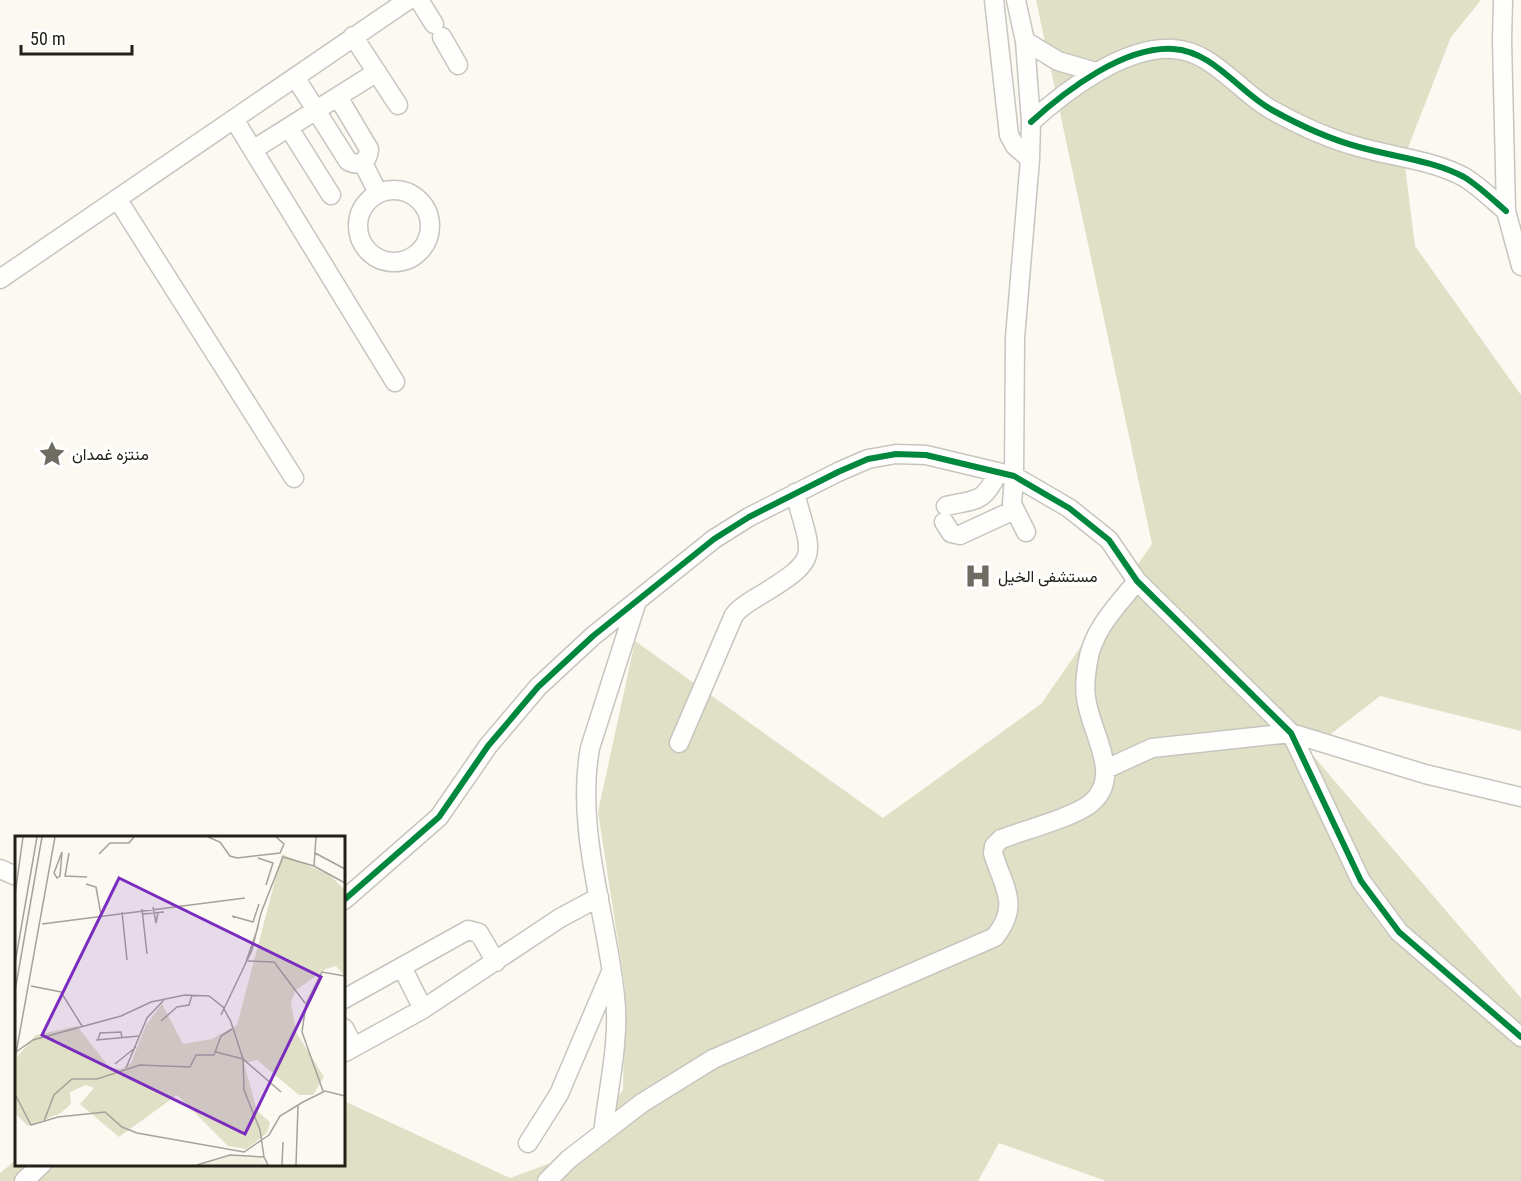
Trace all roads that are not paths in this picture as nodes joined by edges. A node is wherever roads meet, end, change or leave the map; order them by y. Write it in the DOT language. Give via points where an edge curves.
graph roads {
  1 [pos="408,0"];
  2 [pos="419,0"];
  3 [pos="993,0"];
  4 [pos="1016,0"];
  5 [pos="1503,0"];
  6 [pos="353,36"];
  7 [pos="1025,41"];
  8 [pos="458,65"];
  9 [pos="377,72"];
  10 [pos="1096,72"];
  11 [pos="295,78"];
  12 [pos="338,97"];
  13 [pos="398,105"];
  14 [pos="317,111"];
  15 [pos="234,119"];
  16 [pos="1031,122"];
  17 [pos="290,128"];
  18 [pos="254,149"];
  19 [pos="1030,159"];
  20 [pos="363,163"];
  21 [pos="378,193"];
  22 [pos="331,195"];
  23 [pos="118,200"];
  24 [pos="1506,211"];
  25 [pos="1521,266"];
  26 [pos="1,277"];
  27 [pos="395,382"];
  28 [pos="1006,474"];
  29 [pos="294,478"];
  30 [pos="795,493"];
  31 [pos="1014,510"];
  32 [pos="1026,532"];
  33 [pos="1137,581"];
  34 [pos="636,604"];
  35 [pos="1291,733"];
  36 [pos="679,743"];
  37 [pos="1106,769"];
  38 [pos="1521,797"];
  39 [pos="0,869"];
  40 [pos="15,876"];
  41 [pos="599,897"];
  42 [pos="345,899"];
  43 [pos="496,962"];
  44 [pos="402,967"];
  45 [pos="611,972"];
  46 [pos="345,998"];
  47 [pos="423,1009"];
  48 [pos="345,1032"];
  49 [pos="1521,1037"];
  50 [pos="349,1050"];
  51 [pos="603,1133"];
  52 [pos="528,1143"];
  53 [pos="40,1166"];
  54 [pos="24,1181"];
  55 [pos="547,1181"];
  1 -- 6 [label="street"];
  2 -- 8 [label="street"];
  3 -- 19 [label="street" via="1009,135"];
  4 -- 7 [label="street"];
  5 -- 24 [label="street"];
  6 -- 9 [label="street"];
  6 -- 11 [label="street"];
  7 -- 10 [label="street" via="1058,61"];
  7 -- 16 [label="street"];
  9 -- 12 [label="street"];
  9 -- 13 [label="street"];
  10 -- 16 [label="street"];
  10 -- 24 [label="street" via="1158,50 1190,52 1280,114 1319,134 1356,147 1436,165 1464,178"];
  11 -- 14 [label="street"];
  11 -- 15 [label="street"];
  12 -- 14 [label="street"];
  12 -- 20 [label="street" via="369,149"];
  14 -- 17 [label="street"];
  14 -- 20 [label="street" via="348,161 355,165"];
  15 -- 18 [label="street"];
  15 -- 23 [label="street"];
  16 -- 19 [label="street"];
  17 -- 18 [label="street"];
  17 -- 22 [label="street"];
  18 -- 27 [label="street"];
  19 -- 28 [label="street"];
  20 -- 21 [label="street"];
  21 -- 21 [label="street" via="365,204 358,220 362,246 383,261 409,260 427,242 429,215 413,195 396,190"];
  23 -- 26 [label="street"];
  23 -- 29 [label="street"];
  24 -- 25 [label="street"];
  28 -- 30 [label="street" via="926,455 896,454 868,459"];
  28 -- 31 [label="street"];
  28 -- 31 [label="street" via="983,497 945,514 951,533 960,534"];
  28 -- 33 [label="street" via="1069,508 1102,534"];
  30 -- 34 [label="street" via="714,539"];
  30 -- 36 [label="street" via="808,541 804,564 734,615"];
  31 -- 32 [label="street"];
  33 -- 35 [label="street"];
  33 -- 37 [label="street" via="1095,636 1088,660 1086,698"];
  34 -- 41 [label="street" via="585,771 586,813"];
  34 -- 42 [label="street" via="564,661 488,746 438,817"];
  35 -- 37 [label="street" via="1152,748"];
  35 -- 38 [label="street" via="1425,774"];
  35 -- 49 [label="street" via="1353,865 1385,916"];
  37 -- 51 [label="street" via="1100,793 1090,804 1001,839 994,846 1009,900 1006,923 995,937 713,1059 642,1103"];
  39 -- 40 [label="street"];
  41 -- 43 [label="street" via="560,918"];
  41 -- 45 [label="street"];
  43 -- 44 [label="street" via="479,933 468,930"];
  43 -- 47 [label="street"];
  44 -- 46 [label="street"];
  44 -- 47 [label="street"];
  45 -- 51 [label="street" via="616,1023"];
  45 -- 52 [label="street" via="559,1094"];
  47 -- 50 [label="street"];
  48 -- 50 [label="street"];
  51 -- 55 [label="street"];
  53 -- 54 [label="street"];
}
